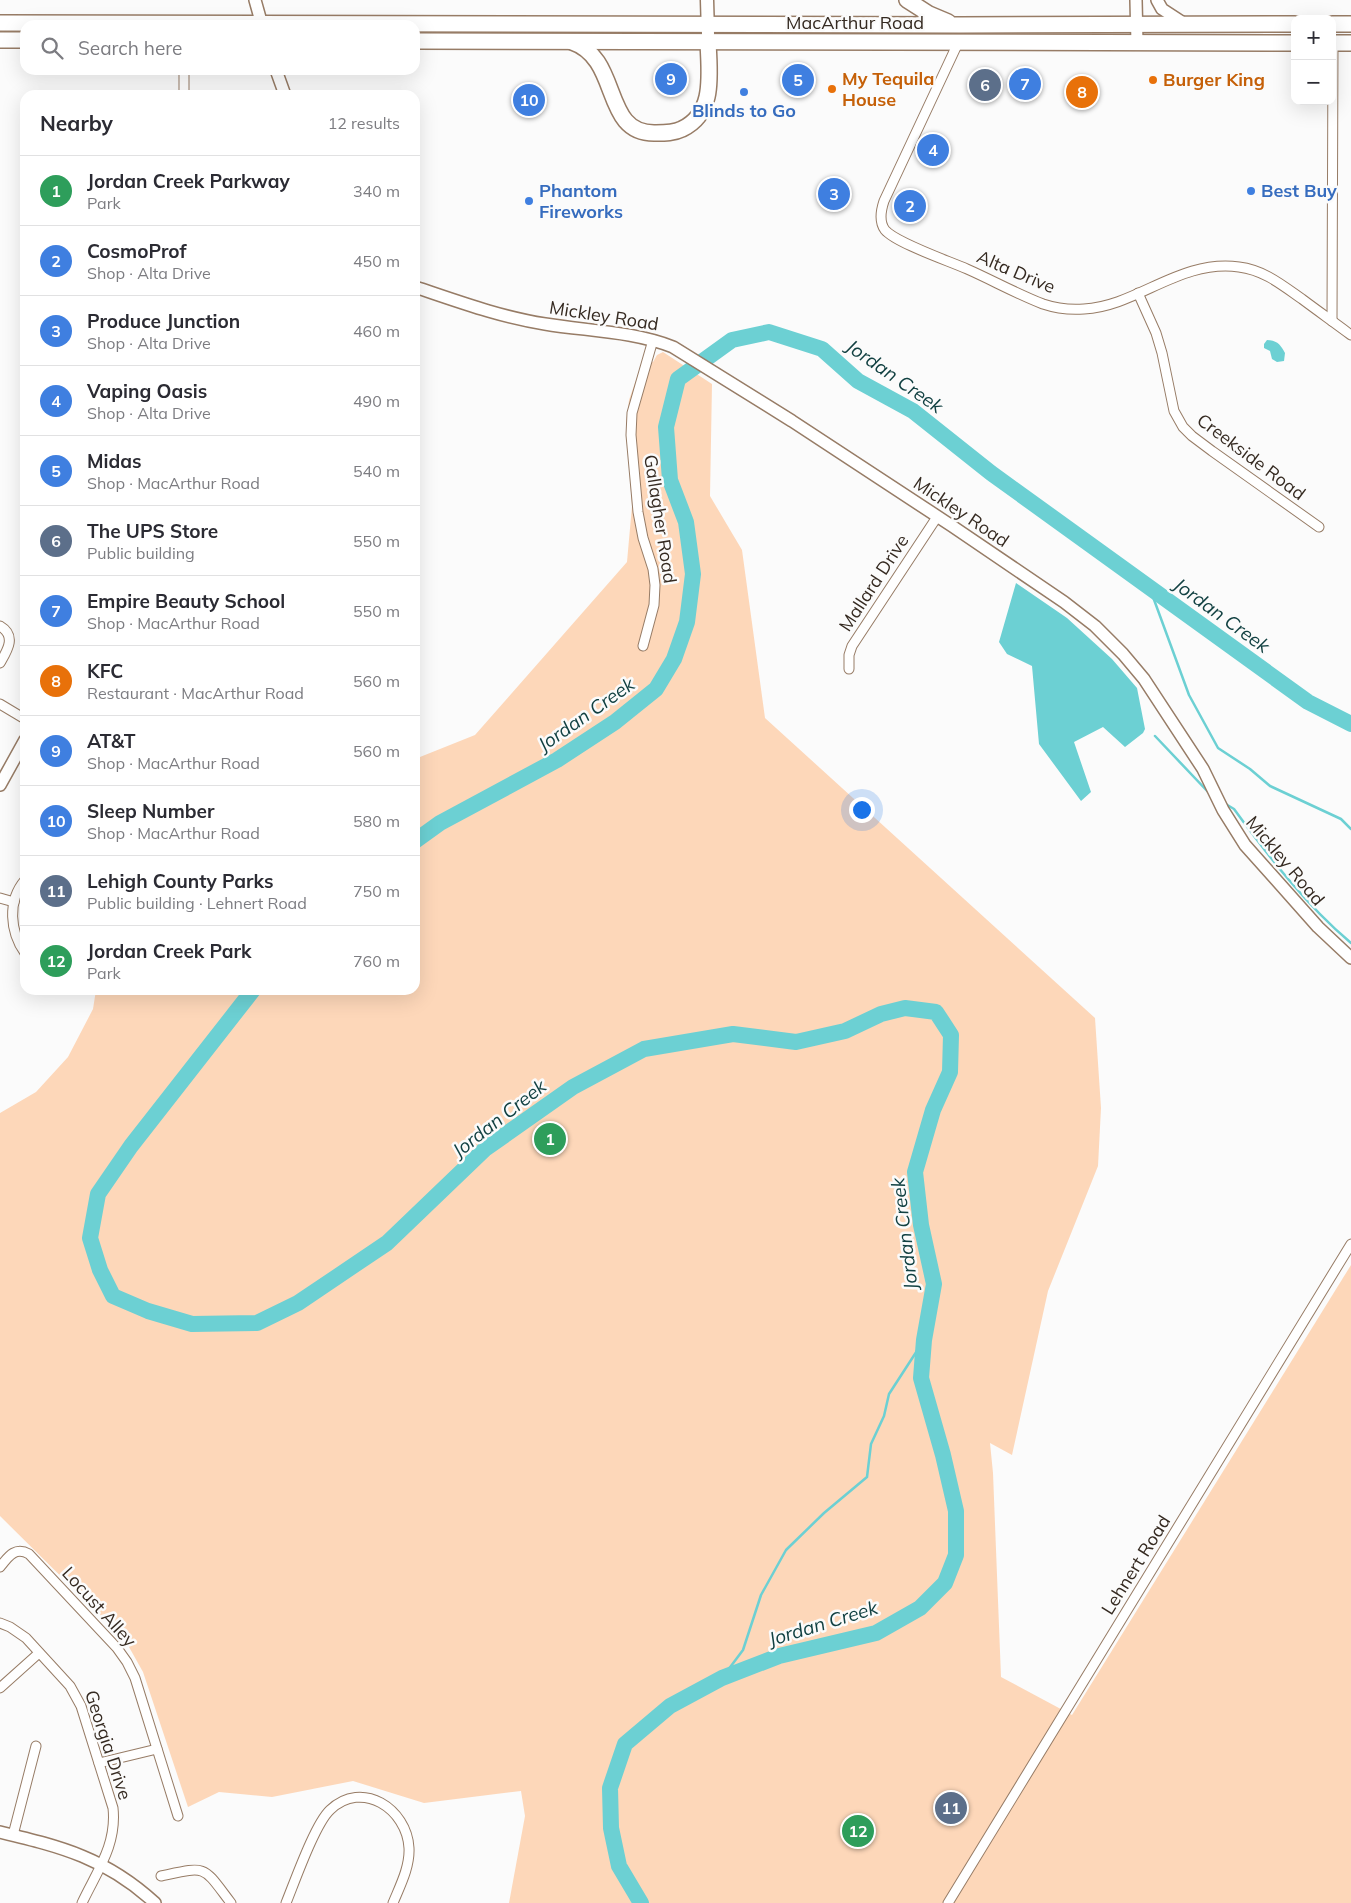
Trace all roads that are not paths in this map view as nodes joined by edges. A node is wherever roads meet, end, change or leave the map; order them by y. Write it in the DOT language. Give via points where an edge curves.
graph roads {
  1 [pos="255,0"];
  2 [pos="707,0"];
  3 [pos="907,0"];
  4 [pos="1136,0"];
  5 [pos="1157,0"];
  6 [pos="261,20"];
  7 [pos="0,23"];
  8 [pos="20,23"];
  9 [pos="420,24"];
  10 [pos="708,24"];
  11 [pos="1137,24"];
  12 [pos="1185,24"];
  13 [pos="1291,24"];
  14 [pos="1336,24"];
  15 [pos="1351,24"];
  16 [pos="960,25"];
  17 [pos="0,40"];
  18 [pos="20,40"];
  19 [pos="420,41"];
  20 [pos="571,41"];
  21 [pos="708,41"];
  22 [pos="958,43"];
  23 [pos="1137,43"];
  24 [pos="1291,43"];
  25 [pos="1336,43"];
  26 [pos="1351,43"];
  27 [pos="1333,60"];
  28 [pos="184,75"];
  29 [pos="278,75"];
  30 [pos="184,90"];
  31 [pos="283,90"];
  32 [pos="420,289"];
  33 [pos="1138,292"];
  34 [pos="1332,321"];
  35 [pos="1351,335"];
  36 [pos="653,340"];
  37 [pos="937,517"];
  38 [pos="1319,527"];
  39 [pos="0,626"];
  40 [pos="643,646"];
  41 [pos="0,664"];
  42 [pos="849,670"];
  43 [pos="0,704"];
  44 [pos="20,715"];
  45 [pos="20,749"];
  46 [pos="0,784"];
  47 [pos="20,888"];
  48 [pos="0,898"];
  49 [pos="14,902"];
  50 [pos="20,944"];
  51 [pos="1351,958"];
  52 [pos="1351,1244"];
  53 [pos="0,1567"];
  54 [pos="0,1623"];
  55 [pos="39,1653"];
  56 [pos="0,1688"];
  57 [pos="36,1746"];
  58 [pos="157,1749"];
  59 [pos="99,1763"];
  60 [pos="178,1816"];
  61 [pos="0,1832"];
  62 [pos="13,1835"];
  63 [pos="101,1864"];
  64 [pos="161,1876"];
  65 [pos="82,1903"];
  66 [pos="155,1903"];
  67 [pos="231,1903"];
  68 [pos="286,1903"];
  69 [pos="393,1903"];
  70 [pos="948,1903"];
  1 -- 6 [label="street"];
  2 -- 10 [label="main road"];
  3 -- 16 [label="highway" via="929,14"];
  4 -- 11 [label="street"];
  5 -- 12 [label="street" via="1162,9"];
  7 -- 8 [label="highway, MacArthur Road"];
  9 -- 10 [label="highway, MacArthur Road"];
  10 -- 16 [label="highway, MacArthur Road"];
  10 -- 21 [label="main road"];
  11 -- 12 [label="highway, MacArthur Road"];
  11 -- 16 [label="highway, MacArthur Road"];
  11 -- 23 [label="street"];
  12 -- 13 [label="highway, MacArthur Road"];
  14 -- 15 [label="highway"];
  17 -- 18 [label="highway"];
  19 -- 20 [label="highway, MacArthur Road"];
  20 -- 21 [label="highway, MacArthur Road"];
  20 -- 21 [label="highway" via="596,58 617,109 626,122 650,133 681,130 702,111 709,92"];
  21 -- 22 [label="highway, MacArthur Road"];
  22 -- 23 [label="highway, MacArthur Road"];
  22 -- 33 [label="street, Alta Drive" via="884,201 881,209 883,228 903,241 1044,304 1067,308 1098,307"];
  23 -- 24 [label="highway, MacArthur Road"];
  25 -- 26 [label="highway"];
  27 -- 34 [label="street"];
  28 -- 30 [label="street"];
  29 -- 31 [label="street"];
  32 -- 36 [label="street, Mickley Road" via="543,324"];
  33 -- 34 [label="street, Alta Drive" via="1192,270 1210,266 1240,267 1253,269 1278,282"];
  33 -- 38 [label="street, Creekside Road" via="1156,333 1174,411 1183,427"];
  34 -- 35 [label="street, Alta Drive"];
  36 -- 37 [label="street, Mickley Road" via="673,347 730,382"];
  36 -- 40 [label="street, Gallagher Road" via="632,412 631,435 638,512 656,585"];
  37 -- 42 [label="street, Mallard Drive" via="852,646"];
  37 -- 51 [label="street, Mickley Road" via="1064,602 1109,640 1144,678 1203,769 1222,810 1244,844"];
  39 -- 41 [label="street" via="10,641"];
  43 -- 44 [label="street"];
  45 -- 46 [label="street"];
  47 -- 49 [label="street"];
  48 -- 49 [label="street"];
  49 -- 50 [label="street" via="12,924"];
  52 -- 70 [label="street, Lehnert Road"];
  53 -- 58 [label="street, Locust Alley" via="13,1552 29,1554 117,1648 136,1678"];
  54 -- 55 [label="street, Georgia Drive" via="19,1632"];
  55 -- 56 [label="street"];
  55 -- 59 [label="street, Georgia Drive" via="76,1695"];
  57 -- 62 [label="street"];
  58 -- 59 [label="street"];
  58 -- 60 [label="street, Locust Alley"];
  59 -- 63 [label="street, Georgia Drive" via="114,1820 111,1844"];
  61 -- 62 [label="street"];
  62 -- 63 [label="street" via="57,1846"];
  63 -- 65 [label="street, Georgia Drive"];
  63 -- 66 [label="street" via="122,1876"];
  64 -- 67 [label="street" via="197,1868 208,1873"];
  68 -- 69 [label="street" via="324,1816 340,1802 359,1797 375,1799 391,1809 408,1837 409,1860"];
}
